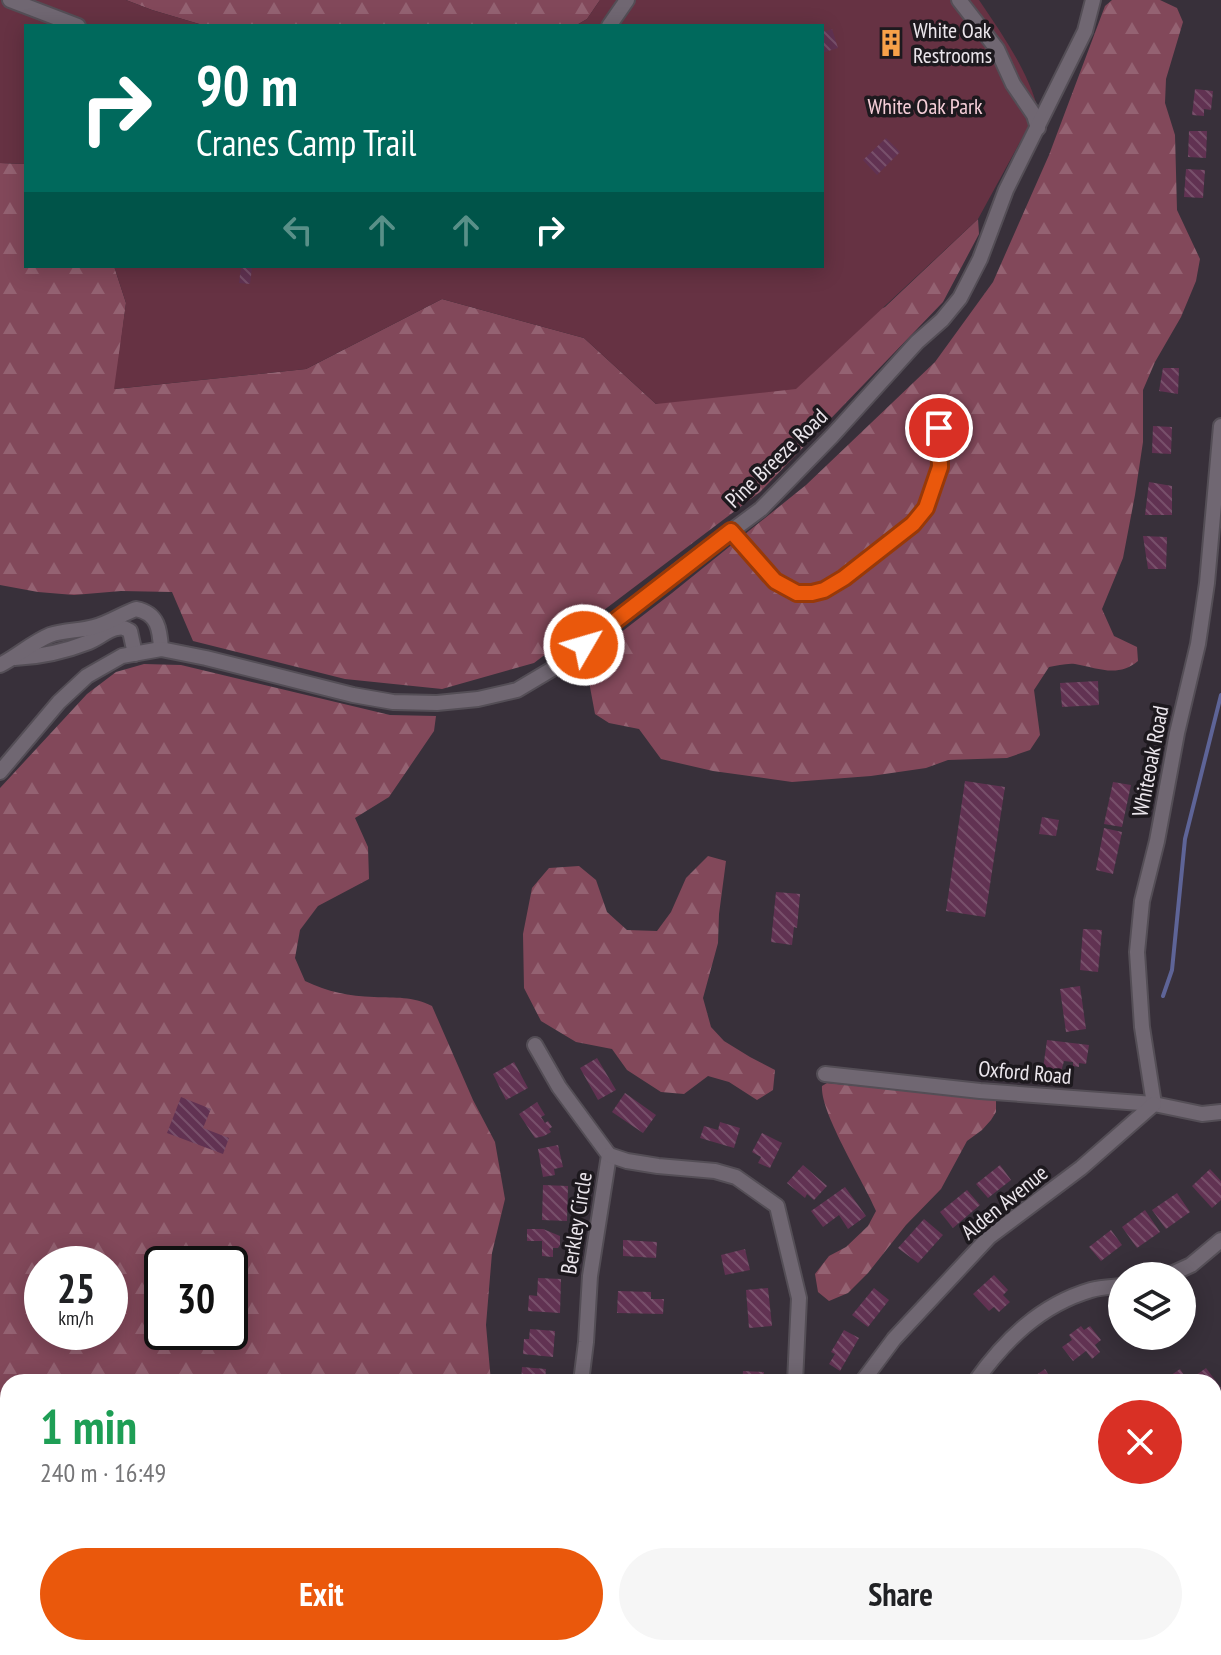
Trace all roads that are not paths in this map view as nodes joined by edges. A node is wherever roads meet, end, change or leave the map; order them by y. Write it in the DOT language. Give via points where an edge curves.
graph roads {
  1 [pos="10,0"];
  2 [pos="627,0"];
  3 [pos="959,0"];
  4 [pos="1093,0"];
  5 [pos="73,24"];
  6 [pos="610,24"];
  7 [pos="1038,128"];
  8 [pos="1221,426"];
  9 [pos="939,428"];
  10 [pos="731,531"];
  11 [pos="93,634"];
  12 [pos="161,649"];
  13 [pos="135,654"];
  14 [pos="0,665"];
  15 [pos="0,772"];
  16 [pos="535,1045"];
  17 [pos="825,1074"];
  18 [pos="1154,1104"];
  19 [pos="1221,1112"];
  20 [pos="609,1155"];
  21 [pos="1221,1240"];
  22 [pos="1195,1262"];
  23 [pos="1108,1287"];
  24 [pos="582,1374"];
  25 [pos="795,1374"];
  26 [pos="868,1374"];
  27 [pos="981,1374"];
  1 -- 5 [label="street"];
  2 -- 6 [label="street"];
  3 -- 7 [label="street" via="997,49"];
  4 -- 7 [label="street, Pine Breeze Road" via="1085,31"];
  7 -- 10 [label="street, Pine Breeze Road" via="960,298 761,509"];
  8 -- 18 [label="street, Whiteoak Road" via="1198,644 1142,901 1137,952"];
  9 -- 10 [label="street" via="940,467 926,508 913,524 824,590 797,593 775,581"];
  10 -- 12 [label="street, Pine Breeze Road" via="559,665 517,690 478,699 393,702"];
  11 -- 12 [label="street" via="142,610 160,629"];
  11 -- 13 [label="street" via="130,631"];
  11 -- 14 [label="street" via="69,649 40,648"];
  12 -- 13 [label="street"];
  13 -- 15 [label="street" via="87,676"];
  16 -- 20 [label="street, Berkley Circle"];
  17 -- 18 [label="street, Oxford Road"];
  18 -- 19 [label="street, Oxford Road" via="1202,1114"];
  18 -- 26 [label="street, Alden Avenue" via="1081,1168 989,1237"];
  20 -- 24 [label="street, Berkley Circle" via="590,1276"];
  20 -- 25 [label="street" via="736,1177 777,1206 799,1298"];
  21 -- 22 [label="street"];
  23 -- 27 [label="street" via="1062,1302 1029,1322"];
}
